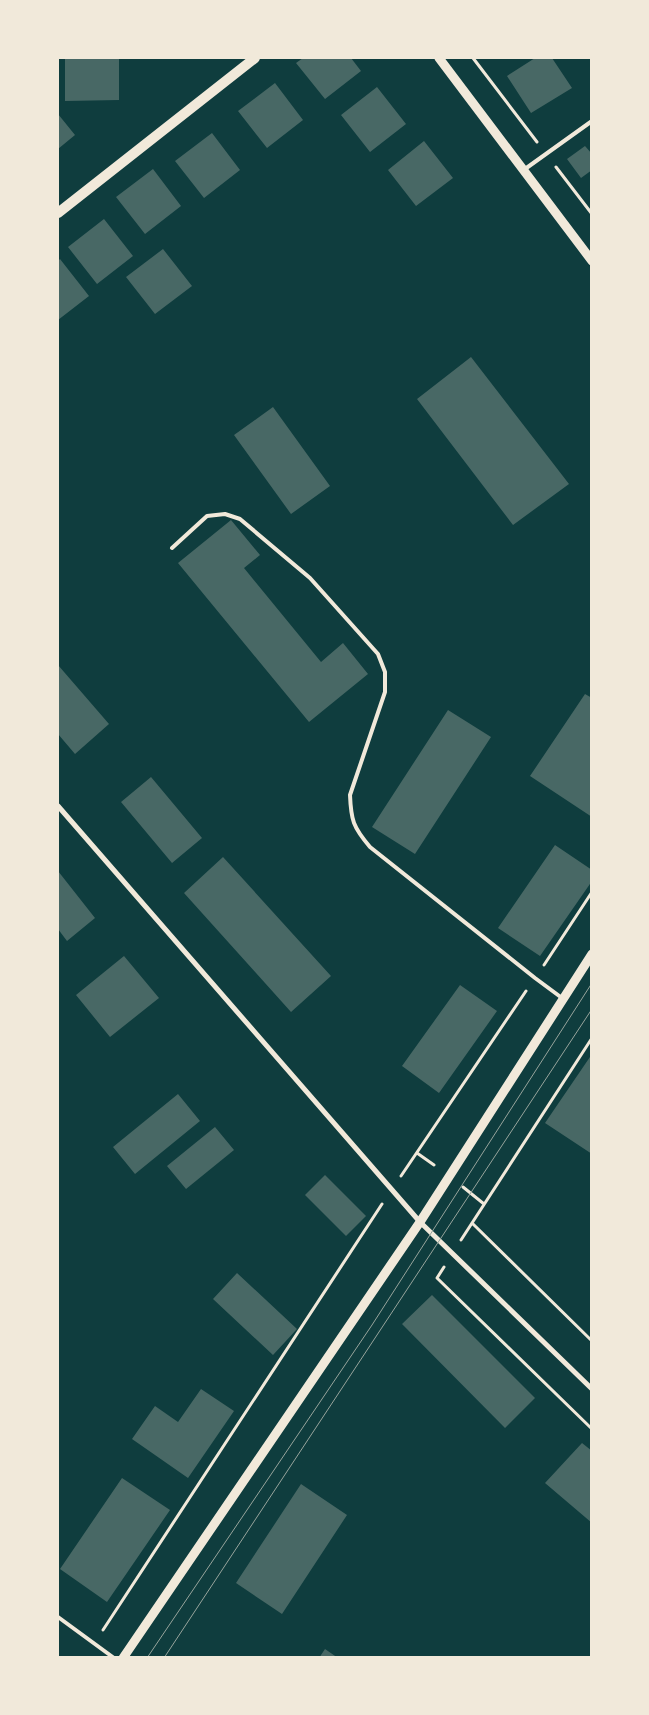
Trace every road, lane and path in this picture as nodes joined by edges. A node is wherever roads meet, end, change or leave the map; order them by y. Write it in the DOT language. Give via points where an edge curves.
graph roads {
  1 [pos="255,58"];
  2 [pos="439,58"];
  3 [pos="473,58"];
  4 [pos="592,121"];
  5 [pos="546,154"];
  6 [pos="524,170"];
  7 [pos="58,213"];
  8 [pos="592,214"];
  9 [pos="592,260"];
  10 [pos="172,548"];
  11 [pos="58,806"];
  12 [pos="592,892"];
  13 [pos="592,954"];
  14 [pos="535,978"];
  15 [pos="562,998"];
  16 [pos="592,1038"];
  17 [pos="391,1189"];
  18 [pos="420,1222"];
  19 [pos="437,1278"];
  20 [pos="592,1341"];
  21 [pos="592,1389"];
  22 [pos="592,1429"];
  23 [pos="58,1617"];
  24 [pos="94,1644"];
  25 [pos="114,1658"];
  26 [pos="123,1658"];
  1 -- 7 [label="main road"];
  2 -- 6 [label="street"];
  3 -- 5 [label="path"];
  4 -- 5 [label="lane"];
  5 -- 6 [label="lane"];
  5 -- 8 [label="path"];
  6 -- 9 [label="street"];
  10 -- 14 [label="lane" via="207,516 225,514 240,519 310,578 378,654 385,672 385,692 350,795 357,832 370,847"];
  11 -- 17 [label="street"];
  12 -- 14 [label="path"];
  13 -- 15 [label="street"];
  14 -- 15 [label="lane"];
  14 -- 17 [label="path"];
  15 -- 18 [label="street"];
  16 -- 20 [label="path" via="472,1223"];
  17 -- 18 [label="street"];
  17 -- 24 [label="path"];
  18 -- 21 [label="street"];
  18 -- 26 [label="street"];
  19 -- 22 [label="path"];
  23 -- 24 [label="lane"];
  24 -- 25 [label="lane"];
}
